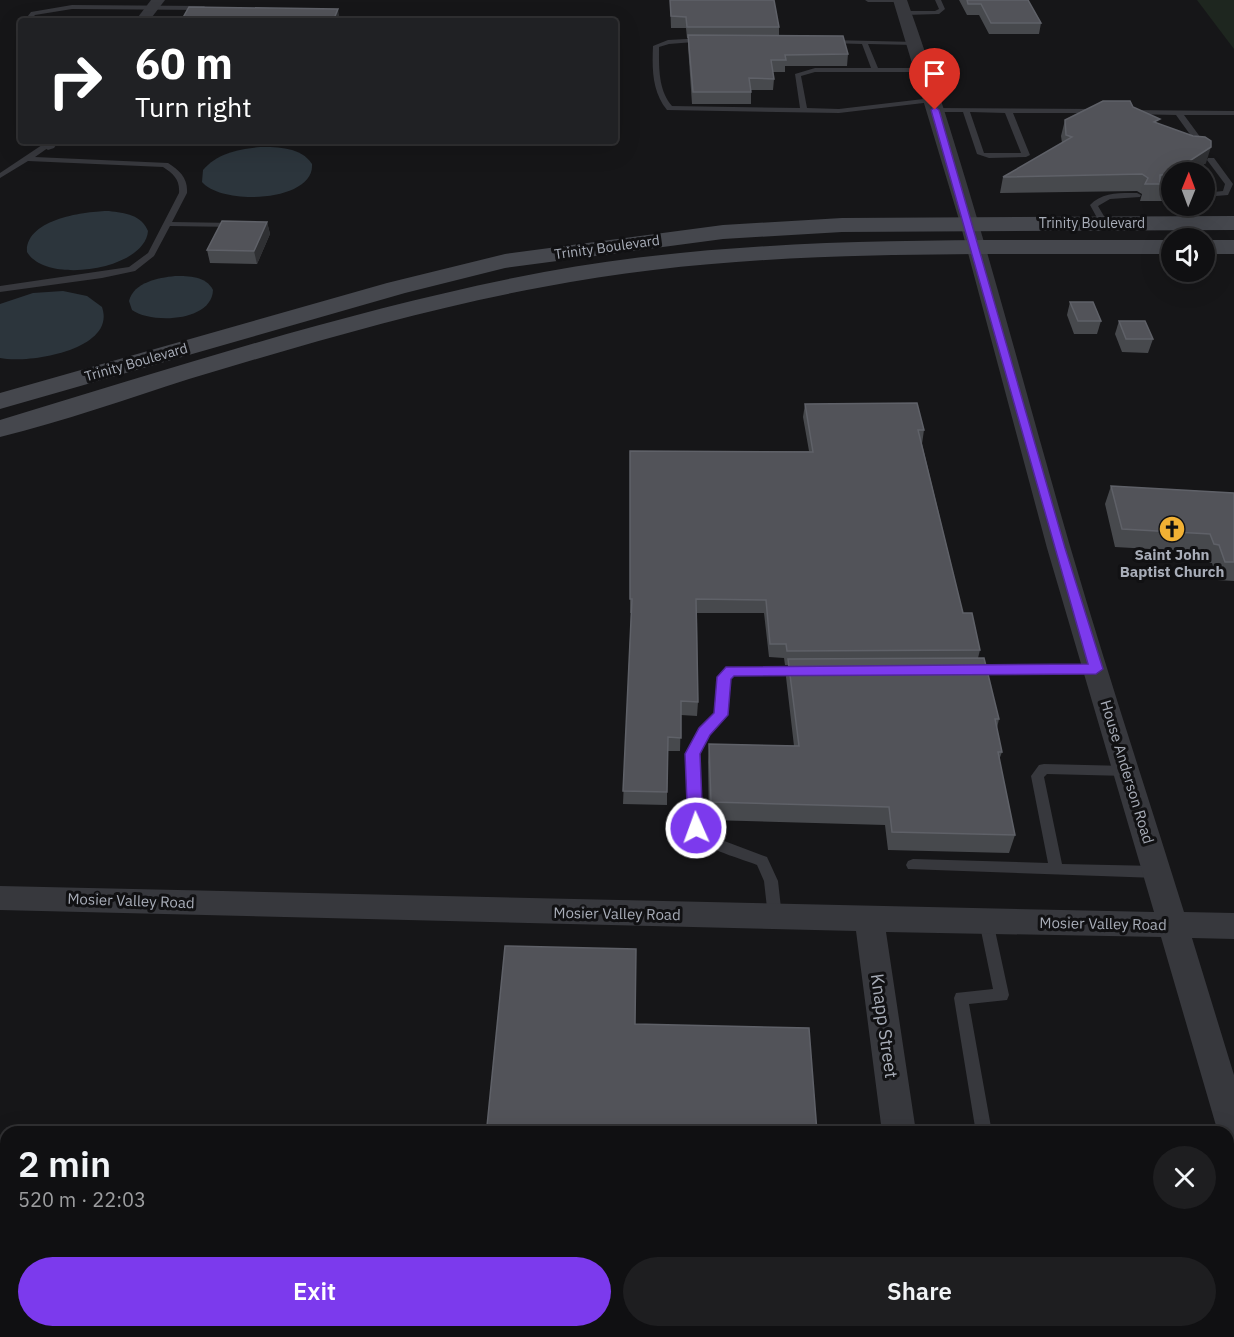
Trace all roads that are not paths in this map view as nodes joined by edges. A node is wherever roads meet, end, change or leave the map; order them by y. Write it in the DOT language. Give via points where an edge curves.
graph roads {
  1 [pos="868,0"];
  2 [pos="938,0"];
  3 [pos="155,4"];
  4 [pos="901,4"];
  5 [pos="211,8"];
  6 [pos="29,18"];
  7 [pos="144,18"];
  8 [pos="711,40"];
  9 [pos="825,42"];
  10 [pos="864,42"];
  11 [pos="915,42"];
  12 [pos="875,70"];
  13 [pos="924,70"];
  14 [pos="934,105"];
  15 [pos="966,110"];
  16 [pos="1008,110"];
  17 [pos="804,111"];
  18 [pos="1110,111"];
  19 [pos="1121,111"];
  20 [pos="1178,112"];
  21 [pos="1234,112"];
  22 [pos="49,144"];
  23 [pos="28,159"];
  24 [pos="1213,162"];
  25 [pos="1215,165"];
  26 [pos="0,176"];
  27 [pos="1215,194"];
  28 [pos="1137,195"];
  29 [pos="969,223"];
  30 [pos="1104,223"];
  31 [pos="1234,223"];
  32 [pos="168,224"];
  33 [pos="248,225"];
  34 [pos="976,247"];
  35 [pos="1161,247"];
  36 [pos="1215,247"];
  37 [pos="1234,247"];
  38 [pos="0,289"];
  39 [pos="0,401"];
  40 [pos="0,429"];
  41 [pos="958,669"];
  42 [pos="1096,669"];
  43 [pos="815,670"];
  44 [pos="1127,771"];
  45 [pos="913,865"];
  46 [pos="1056,869"];
  47 [pos="1157,872"];
  48 [pos="0,898"];
  49 [pos="775,917"];
  50 [pos="869,919"];
  51 [pos="986,921"];
  52 [pos="1174,925"];
  53 [pos="1234,926"];
  54 [pos="898,1126"];
  55 [pos="983,1126"];
  56 [pos="1233,1126"];
  1 -- 4 [label="lane"];
  2 -- 4 [label="lane" via="942,9 937,13"];
  3 -- 5 [label="lane"];
  3 -- 6 [label="lane" via="43,10"];
  3 -- 7 [label="street"];
  4 -- 11 [label="street, House Anderson Road"];
  8 -- 17 [label="lane" via="656,46 661,101 670,108"];
  9 -- 10 [label="lane"];
  10 -- 11 [label="lane"];
  10 -- 12 [label="lane"];
  11 -- 13 [label="street, House Anderson Road"];
  12 -- 13 [label="lane"];
  12 -- 17 [label="lane" via="801,72 797,75"];
  13 -- 14 [label="street, House Anderson Road"];
  14 -- 15 [label="lane"];
  14 -- 17 [label="lane"];
  14 -- 29 [label="street, House Anderson Road"];
  15 -- 16 [label="lane"];
  15 -- 16 [label="lane" via="981,153 1026,155"];
  16 -- 18 [label="lane"];
  19 -- 20 [label="lane"];
  20 -- 21 [label="lane"];
  20 -- 24 [label="lane"];
  22 -- 23 [label="lane"];
  23 -- 26 [label="lane"];
  23 -- 32 [label="lane" via="165,165 176,171 184,185"];
  25 -- 27 [label="lane" via="1228,184 1225,193"];
  28 -- 30 [label="lane" via="1098,201 1094,205"];
  29 -- 30 [label="main road, Trinity Boulevard"];
  29 -- 34 [label="street, House Anderson Road"];
  29 -- 39 [label="main road, Trinity Boulevard" via="723,232 505,261 396,288"];
  30 -- 31 [label="main road, Trinity Boulevard"];
  32 -- 33 [label="lane"];
  32 -- 38 [label="lane" via="151,254 132,268"];
  34 -- 35 [label="main road, Trinity Boulevard"];
  34 -- 40 [label="main road, Trinity Boulevard" via="773,252 696,258 546,279 349,325"];
  34 -- 42 [label="street, House Anderson Road"];
  36 -- 37 [label="main road"];
  41 -- 42 [label="lane"];
  42 -- 44 [label="street, House Anderson Road"];
  43 -- 49 [label="lane" via="731,671 724,677 721,715 704,732 692,754 696,828 714,843 762,861 771,881"];
  44 -- 46 [label="lane" via="1044,769 1037,776"];
  44 -- 47 [label="street, House Anderson Road"];
  45 -- 46 [label="lane"];
  46 -- 47 [label="lane"];
  47 -- 52 [label="street, House Anderson Road"];
  48 -- 49 [label="street, Mosier Valley Road"];
  49 -- 50 [label="street, Mosier Valley Road"];
  50 -- 51 [label="street, Mosier Valley Road"];
  50 -- 54 [label="street, Knapp Street"];
  51 -- 52 [label="street, Mosier Valley Road"];
  51 -- 55 [label="lane" via="1002,995 961,998"];
  52 -- 53 [label="street, Mosier Valley Road"];
  52 -- 56 [label="street, House Anderson Road"];
}
